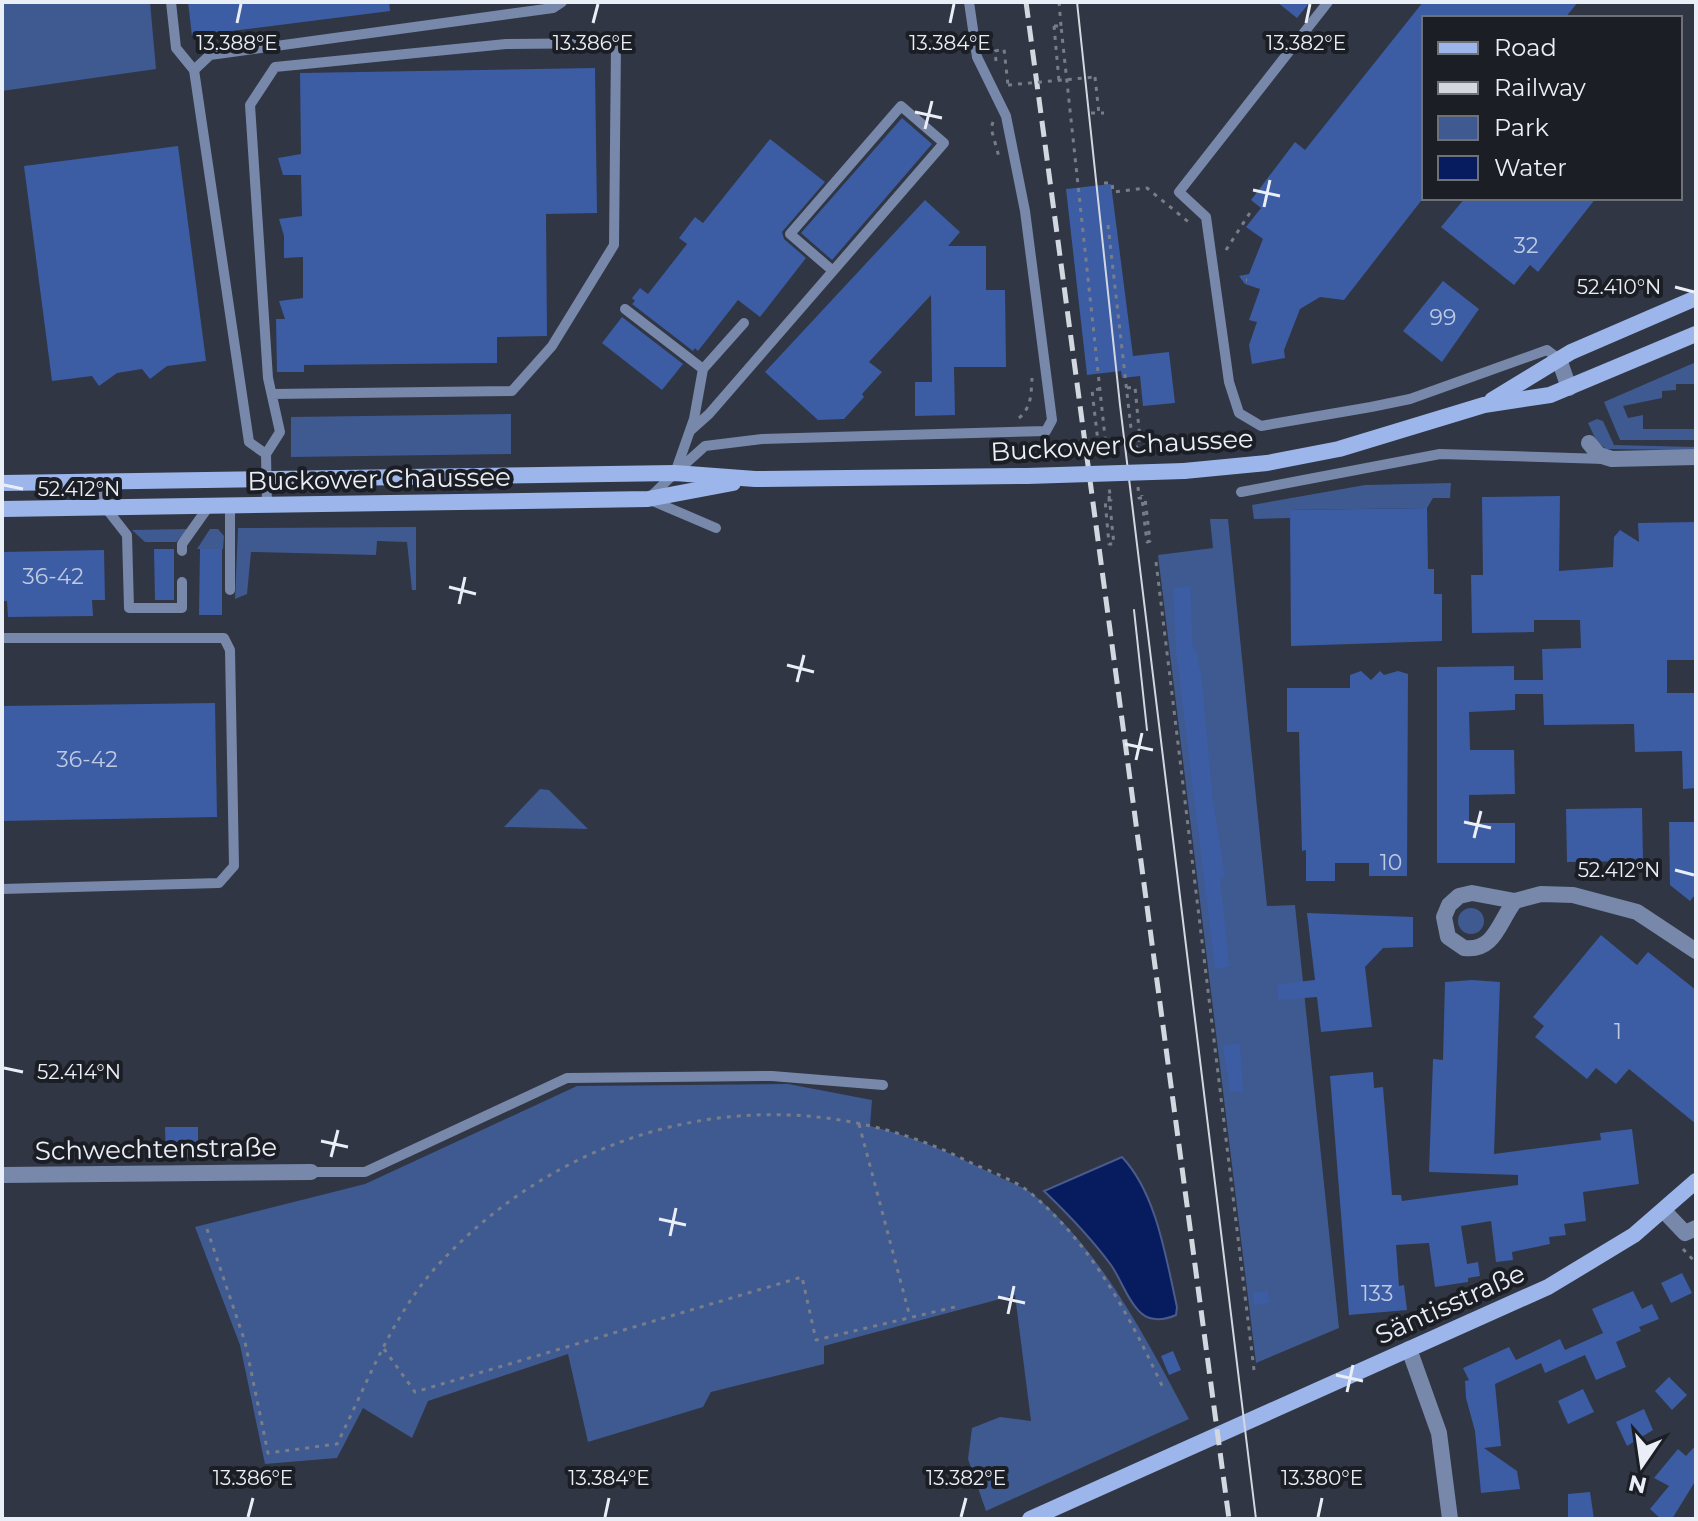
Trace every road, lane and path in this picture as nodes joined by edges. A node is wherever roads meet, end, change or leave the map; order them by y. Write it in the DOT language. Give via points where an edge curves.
graph roads {
  1 [pos="171,2"];
  2 [pos="562,2"];
  3 [pos="969,2"];
  4 [pos="1059,2"];
  5 [pos="1328,2"];
  6 [pos="1061,26"];
  7 [pos="1004,49"];
  8 [pos="194,70"];
  9 [pos="1059,81"];
  10 [pos="1091,113"];
  11 [pos="1104,113"];
  12 [pos="1099,114"];
  13 [pos="1104,183"];
  14 [pos="1253,208"];
  15 [pos="1108,225"];
  16 [pos="1196,233"];
  17 [pos="1227,263"];
  18 [pos="833,271"];
  19 [pos="1696,298"];
  20 [pos="625,309"];
  21 [pos="744,323"];
  22 [pos="1696,334"];
  23 [pos="1553,354"];
  24 [pos="703,369"];
  25 [pos="1127,388"];
  26 [pos="1569,388"];
  27 [pos="1100,389"];
  28 [pos="272,394"];
  29 [pos="1484,405"];
  30 [pos="691,430"];
  31 [pos="1589,443"];
  32 [pos="1137,450"];
  33 [pos="1103,451"];
  34 [pos="266,454"];
  35 [pos="1696,457"];
  36 [pos="1612,459"];
  37 [pos="1108,468"];
  38 [pos="1136,468"];
  39 [pos="675,473"];
  40 [pos="430,477"];
  41 [pos="267,479"];
  42 [pos="755,479"];
  43 [pos="103,482"];
  44 [pos="2,483"];
  45 [pos="1138,483"];
  46 [pos="1109,484"];
  47 [pos="1241,492"];
  48 [pos="1142,495"];
  49 [pos="1109,496"];
  50 [pos="648,499"];
  51 [pos="429,503"];
  52 [pos="267,505"];
  53 [pos="209,506"];
  54 [pos="230,506"];
  55 [pos="105,507"];
  56 [pos="2,509"];
  57 [pos="716,528"];
  58 [pos="182,551"];
  59 [pos="1156,562"];
  60 [pos="182,582"];
  61 [pos="230,590"];
  62 [pos="2,638"];
  63 [pos="2,889"];
  64 [pos="1515,901"];
  65 [pos="1696,951"];
  66 [pos="883,1085"];
  67 [pos="859,1124"];
  68 [pos="311,1172"];
  69 [pos="2,1175"];
  70 [pos="1696,1181"];
  71 [pos="1664,1211"];
  72 [pos="1696,1228"];
  73 [pos="207,1229"];
  74 [pos="959,1306"];
  75 [pos="910,1318"];
  76 [pos="384,1349"];
  77 [pos="1409,1349"];
  78 [pos="1254,1370"];
  79 [pos="1164,1390"];
  80 [pos="1030,1519"];
  81 [pos="1450,1519"];
  1 -- 8 [label="lane" via="176,48"];
  2 -- 8 [label="lane" via="553,8 210,55"];
  3 -- 39 [label="lane" via="977,57 1006,116 1025,211 1052,420 1046,431 762,439 705,446"];
  4 -- 6 [label="path"];
  5 -- 23 [label="lane" via="1179,192 1206,217 1239,413 1261,426 1410,399"];
  6 -- 9 [label="path" via="1054,26"];
  6 -- 27 [label="path"];
  7 -- 9 [label="path, bridge" via="1008,85"];
  8 -- 34 [label="lane" via="249,442"];
  9 -- 12 [label="path, bridge" via="1095,77"];
  10 -- 12 [label="path"];
  11 -- 12 [label="path"];
  13 -- 16 [label="path" via="1112,183 1113,192 1147,188"];
  14 -- 17 [label="path" via="1226,248"];
  15 -- 25 [label="path"];
  18 -- 18 [label="lane" via="944,143 901,106 790,234"];
  18 -- 30 [label="lane"];
  19 -- 23 [label="main road, Buckower Chaussee"];
  20 -- 24 [label="lane"];
  21 -- 24 [label="lane"];
  22 -- 26 [label="main road, Buckower Chaussee"];
  23 -- 26 [label="street"];
  23 -- 29 [label="main road, Buckower Chaussee"];
  24 -- 30 [label="lane"];
  25 -- 32 [label="path" via="1135,387"];
  25 -- 38 [label="path"];
  26 -- 29 [label="main road, Buckower Chaussee"];
  27 -- 33 [label="path" via="1092,390"];
  27 -- 37 [label="path"];
  28 -- 28 [label="lane" via="250,105 275,67 506,44 616,43 614,245 552,346 512,391"];
  28 -- 34 [label="lane" via="280,432"];
  29 -- 42 [label="main road, Buckower Chaussee, bridge" via="1339,449 1267,463 1027,476"];
  30 -- 39 [label="lane"];
  31 -- 36 [label="street" via="1599,455"];
  34 -- 41 [label="lane"];
  35 -- 36 [label="street"];
  36 -- 47 [label="lane" via="1440,454"];
  39 -- 40 [label="main road, Buckower Chaussee"];
  39 -- 42 [label="main road, Buckower Chaussee"];
  39 -- 50 [label="lane"];
  40 -- 41 [label="main road, Buckower Chaussee"];
  40 -- 51 [label="lane"];
  41 -- 43 [label="main road, Buckower Chaussee"];
  41 -- 52 [label="lane"];
  42 -- 50 [label="main road, Buckower Chaussee"];
  43 -- 44 [label="main road, Buckower Chaussee"];
  43 -- 55 [label="lane"];
  45 -- 48 [label="path" via="1139,498 1145,498 1147,542 1143,509 1142,497"];
  46 -- 49 [label="path" via="1111,500 1105,500 1109,544 1114,544 1111,510 1110,499"];
  50 -- 51 [label="main road, Buckower Chaussee"];
  50 -- 57 [label="lane"];
  51 -- 52 [label="main road, Buckower Chaussee"];
  52 -- 54 [label="main road, Buckower Chaussee"];
  53 -- 54 [label="main road, Buckower Chaussee"];
  53 -- 55 [label="main road, Buckower Chaussee"];
  53 -- 58 [label="lane"];
  54 -- 61 [label="lane"];
  55 -- 56 [label="main road, Buckower Chaussee"];
  55 -- 60 [label="lane" via="127,535 129,608 182,608"];
  59 -- 78 [label="path"];
  62 -- 63 [label="lane" via="224,638 230,650 234,866 219,883"];
  64 -- 65 [label="street" via="1554,894 1610,903 1648,918"];
  66 -- 68 [label="lane" via="772,1076 567,1078 365,1172"];
  67 -- 75 [label="path"];
  67 -- 76 [label="path" via="799,1114 736,1116 640,1135 572,1161 535,1180 469,1233 411,1299"];
  67 -- 79 [label="path" via="921,1139 1030,1192 1098,1265"];
  68 -- 69 [label="street, Schwechtenstraße"];
  70 -- 71 [label="main road, Säntisstraße"];
  71 -- 72 [label="street" via="1685,1233"];
  71 -- 77 [label="main road, Säntisstraße" via="1565,1278"];
  73 -- 76 [label="path" via="245,1342 268,1453 337,1444"];
  74 -- 75 [label="path"];
  75 -- 76 [label="path" via="816,1340 802,1277 415,1392"];
  77 -- 80 [label="main road, Säntisstraße"];
  77 -- 81 [label="street" via="1439,1433"];
}
